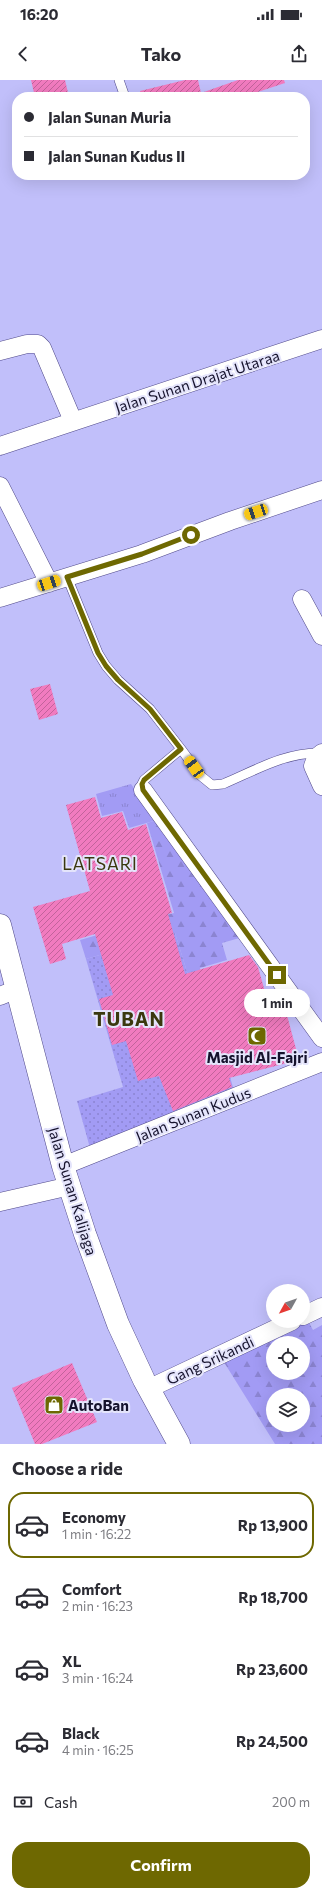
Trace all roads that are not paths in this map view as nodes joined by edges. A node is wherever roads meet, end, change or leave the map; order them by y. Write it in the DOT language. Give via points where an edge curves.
graph roads {
  1 [pos="120,80"];
  2 [pos="124,92"];
  3 [pos="322,339"];
  4 [pos="0,351"];
  5 [pos="73,421"];
  6 [pos="0,446"];
  7 [pos="0,486"];
  8 [pos="322,490"];
  9 [pos="67,577"];
  10 [pos="49,583"];
  11 [pos="0,598"];
  12 [pos="302,599"];
  13 [pos="322,636"];
  14 [pos="181,749"];
  15 [pos="322,753"];
  16 [pos="322,786"];
  17 [pos="143,790"];
  18 [pos="0,926"];
  19 [pos="8,993"];
  20 [pos="322,1038"];
  21 [pos="322,1062"];
  22 [pos="66,1176"];
  23 [pos="0,1202"];
  24 [pos="322,1307"];
  25 [pos="310,1313"];
  26 [pos="277,1328"];
  27 [pos="148,1389"];
  28 [pos="179,1444"];
  1 -- 2 [label="lane"];
  3 -- 5 [label="street, Jalan Sunan Drajat Utaraa"];
  4 -- 5 [label="street" via="38,344"];
  5 -- 6 [label="street, Jalan Sunan Drajat Utaraa"];
  7 -- 10 [label="street"];
  8 -- 9 [label="street" via="230,520 142,554"];
  9 -- 10 [label="street"];
  9 -- 14 [label="lane" via="98,653 106,666 150,709"];
  10 -- 11 [label="street"];
  12 -- 13 [label="street"];
  14 -- 15 [label="lane" via="201,776 212,785 223,784 289,757"];
  14 -- 17 [label="lane" via="144,780"];
  15 -- 16 [label="street" via="316,758 313,766"];
  17 -- 20 [label="street"];
  18 -- 19 [label="main road, Jalan Sunan Kalijaga"];
  19 -- 22 [label="main road, Jalan Sunan Kalijaga"];
  21 -- 22 [label="street, Jalan Sunan Kudus"];
  22 -- 23 [label="street, Jalan Sunan Kudus"];
  22 -- 27 [label="main road, Jalan Sunan Kalijaga" via="108,1300"];
  24 -- 25 [label="street"];
  26 -- 27 [label="street, Gang Srikandi"];
  27 -- 28 [label="main road, Jalan Sunan Kalijaga"];
}
